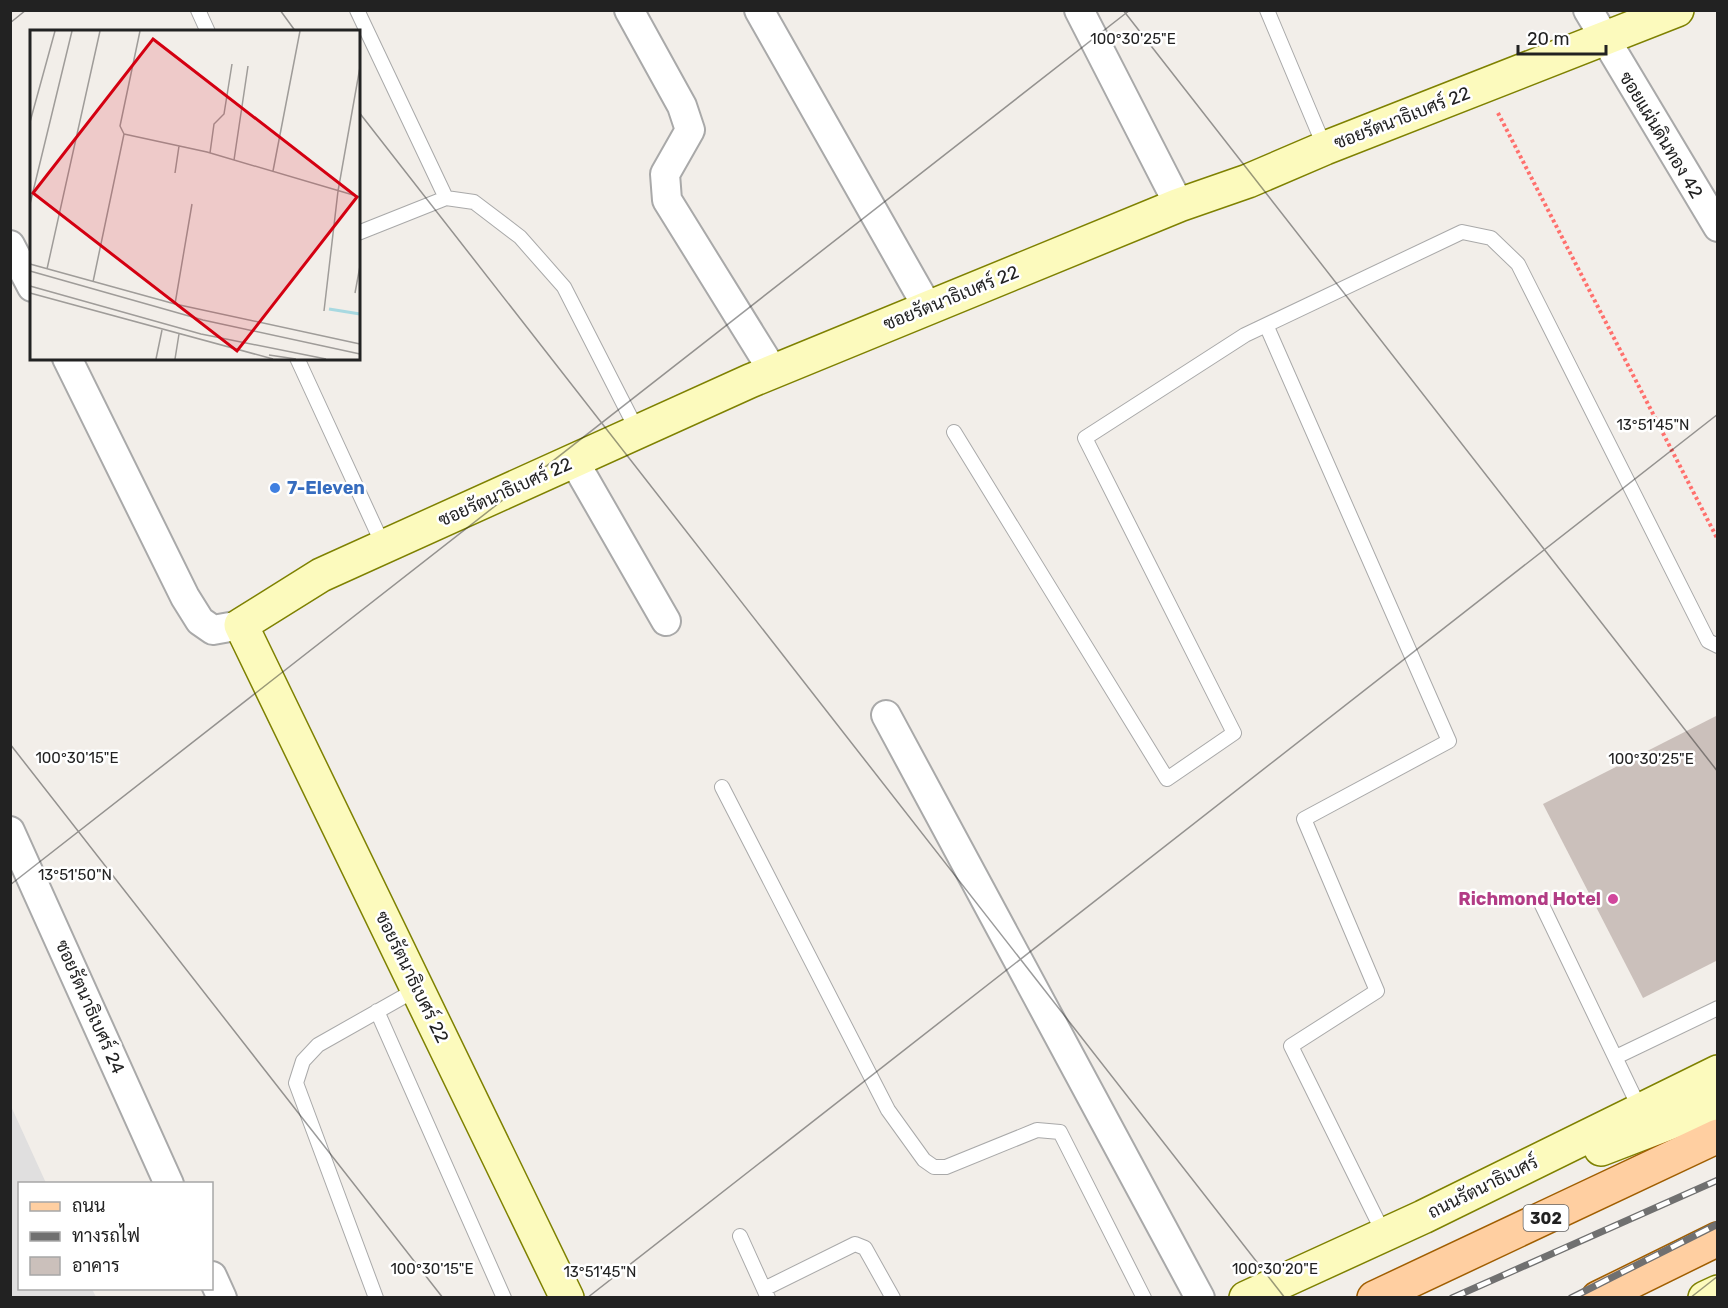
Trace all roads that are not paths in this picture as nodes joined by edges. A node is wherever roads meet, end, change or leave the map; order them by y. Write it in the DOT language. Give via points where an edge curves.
graph roads {
  1 [pos="198,10"];
  2 [pos="357,10"];
  3 [pos="628,10"];
  4 [pos="759,10"];
  5 [pos="1078,10"];
  6 [pos="1267,10"];
  7 [pos="1588,10"];
  8 [pos="1677,10"];
  9 [pos="207,30"];
  10 [pos="1604,41"];
  11 [pos="1325,148"];
  12 [pos="446,198"];
  13 [pos="1179,205"];
  14 [pos="1718,227"];
  15 [pos="360,232"];
  16 [pos="10,245"];
  17 [pos="30,283"];
  18 [pos="928,308"];
  19 [pos="1267,327"];
  20 [pos="68,360"];
  21 [pos="298,360"];
  22 [pos="773,372"];
  23 [pos="638,432"];
  24 [pos="954,432"];
  25 [pos="574,461"];
  26 [pos="384,547"];
  27 [pos="666,621"];
  28 [pos="241,625"];
  29 [pos="1718,646"];
  30 [pos="886,715"];
  31 [pos="722,787"];
  32 [pos="10,831"];
  33 [pos="1541,903"];
  34 [pos="417,988"];
  35 [pos="1718,1008"];
  36 [pos="377,1011"];
  37 [pos="1616,1057"];
  38 [pos="1718,1072"];
  39 [pos="1640,1109"];
  40 [pos="1716,1115"];
  41 [pos="168,1182"];
  42 [pos="1423,1217"];
  43 [pos="1384,1234"];
  44 [pos="740,1236"];
  45 [pos="1718,1239"];
  46 [pos="213,1278"];
  47 [pos="1718,1292"];
  48 [pos="766,1293"];
  49 [pos="222,1298"];
  50 [pos="376,1298"];
  51 [pos="504,1298"];
  52 [pos="567,1298"];
  53 [pos="893,1298"];
  54 [pos="1144,1298"];
  55 [pos="1200,1298"];
  56 [pos="1246,1298"];
  57 [pos="1374,1298"];
  58 [pos="1598,1298"];
  59 [pos="1705,1298"];
  1 -- 9 [label="lane"];
  2 -- 12 [label="lane"];
  3 -- 22 [label="street" via="682,106 690,130 664,174 667,200"];
  4 -- 18 [label="street"];
  5 -- 13 [label="street"];
  6 -- 11 [label="lane"];
  7 -- 10 [label="street, ซอยแผ่นดินทอง 42"];
  8 -- 10 [label="street, ซอยรัตนาธิเบศร์ 22"];
  10 -- 11 [label="street, ซอยรัตนาธิเบศร์ 22"];
  10 -- 14 [label="street, ซอยแผ่นดินทอง 42"];
  11 -- 13 [label="street, ซอยรัตนาธิเบศร์ 22"];
  12 -- 15 [label="lane"];
  12 -- 23 [label="lane" via="474,202 520,237 564,287"];
  13 -- 18 [label="street, ซอยรัตนาธิเบศร์ 22"];
  16 -- 17 [label="street"];
  18 -- 22 [label="street, ซอยรัตนาธิเบศร์ 22"];
  19 -- 24 [label="lane" via="1245,335 1085,438 1234,733 1167,779"];
  19 -- 29 [label="lane" via="1462,232 1491,238 1518,264 1708,641"];
  19 -- 43 [label="lane" via="1449,741 1304,819 1377,992 1291,1047"];
  20 -- 28 [label="street, ซอยรัตนาธิเบศร์ 22" via="200,621 213,630"];
  21 -- 26 [label="lane"];
  22 -- 23 [label="street, ซอยรัตนาธิเบศร์ 22"];
  23 -- 25 [label="street, ซอยรัตนาธิเบศร์ 22"];
  25 -- 26 [label="street, ซอยรัตนาธิเบศร์ 22"];
  25 -- 27 [label="street"];
  26 -- 28 [label="street, ซอยรัตนาธิเบศร์ 22" via="321,575"];
  28 -- 34 [label="street, ซอยรัตนาธิเบศร์ 22"];
  30 -- 55 [label="street"];
  31 -- 54 [label="lane" via="888,1110 924,1160 934,1167 946,1167 1037,1130 1060,1132"];
  32 -- 41 [label="street, ซอยรัตนาธิเบศร์ 24"];
  33 -- 37 [label="lane"];
  34 -- 36 [label="lane"];
  34 -- 52 [label="street, ซอยรัตนาธิเบศร์ 22"];
  35 -- 37 [label="lane"];
  36 -- 50 [label="lane" via="318,1045 303,1061 296,1083"];
  36 -- 51 [label="lane"];
  37 -- 39 [label="lane"];
  38 -- 39 [label="street, ถนนรัตนาธิเบศร์"];
  39 -- 42 [label="street, ถนนรัตนาธิเบศร์"];
  40 -- 42 [label="street"];
  40 -- 57 [label="main road, 302"];
  42 -- 43 [label="street, ถนนรัตนาธิเบศร์"];
  43 -- 56 [label="street, ถนนรัตนาธิเบศร์"];
  44 -- 48 [label="lane"];
  45 -- 58 [label="main road"];
  46 -- 49 [label="street"];
  47 -- 59 [label="street"];
  48 -- 53 [label="lane" via="855,1245 865,1248"];
}
